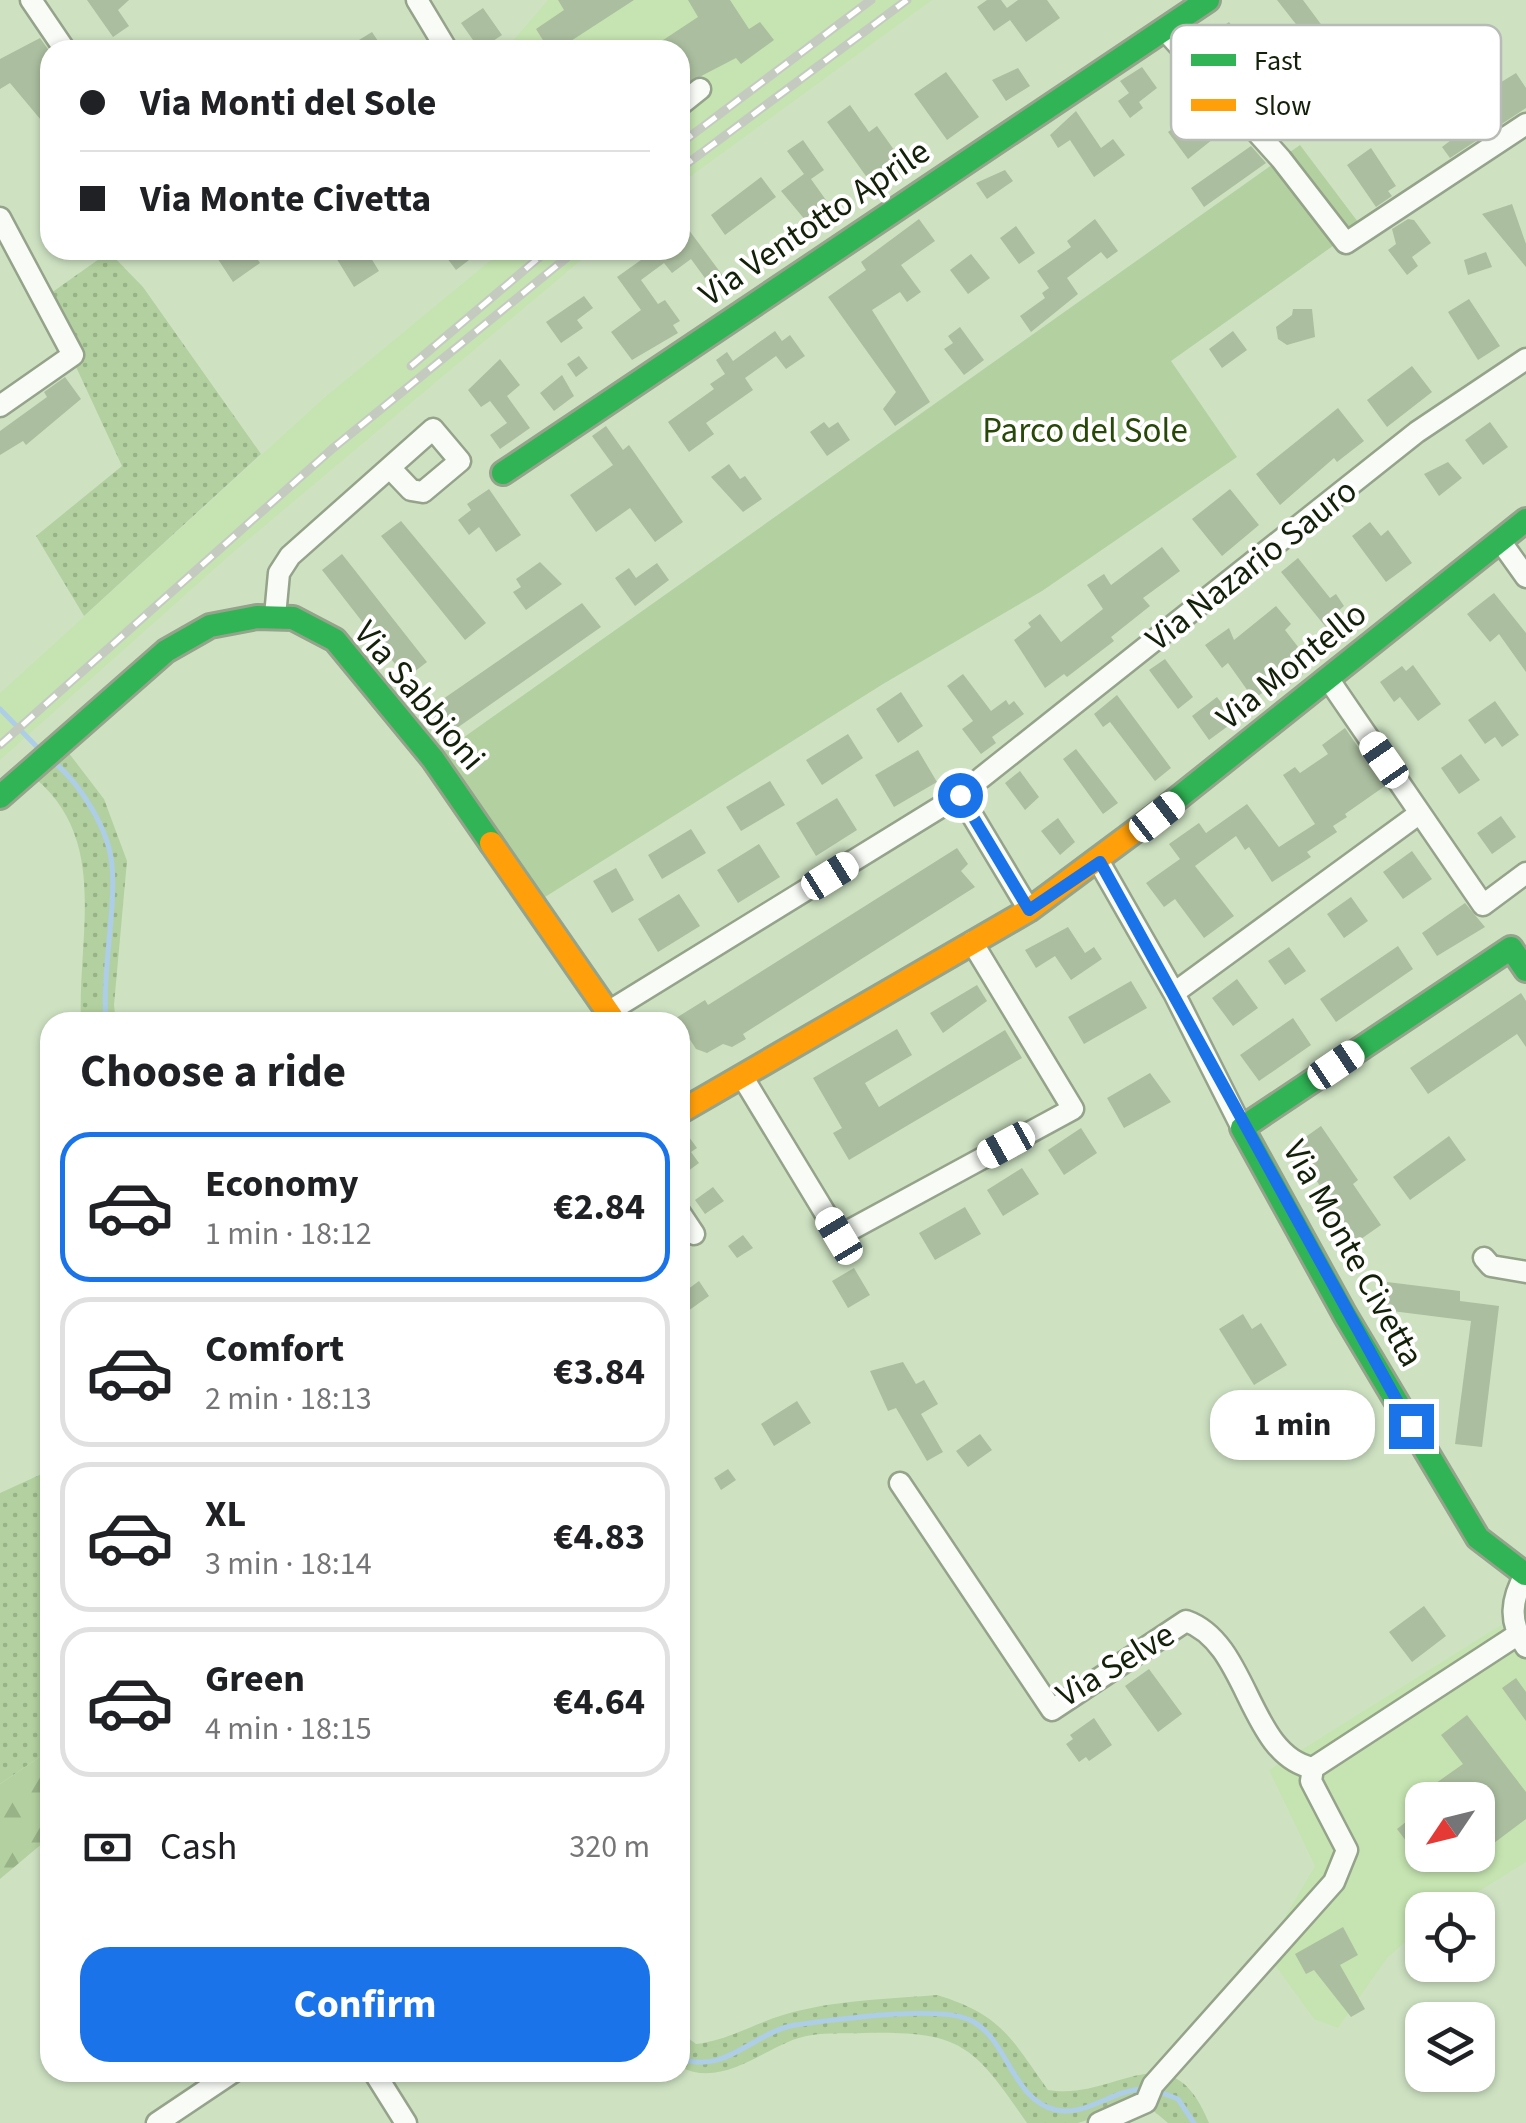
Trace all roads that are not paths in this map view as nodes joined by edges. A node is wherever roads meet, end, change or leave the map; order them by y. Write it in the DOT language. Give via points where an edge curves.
graph roads {
  1 [pos="30,0"];
  2 [pos="417,0"];
  3 [pos="1208,0"];
  4 [pos="1164,29"];
  5 [pos="1171,37"];
  6 [pos="58,40"];
  7 [pos="441,40"];
  8 [pos="700,89"];
  9 [pos="690,96"];
  10 [pos="1526,124"];
  11 [pos="1264,140"];
  12 [pos="0,218"];
  13 [pos="1526,358"];
  14 [pos="0,406"];
  15 [pos="391,469"];
  16 [pos="503,473"];
  17 [pos="1526,520"];
  18 [pos="1500,542"];
  19 [pos="1526,577"];
  20 [pos="275,616"];
  21 [pos="1329,680"];
  22 [pos="981,778"];
  23 [pos="0,798"];
  24 [pos="1420,813"];
  25 [pos="1100,862"];
  26 [pos="1526,873"];
  27 [pos="1029,910"];
  28 [pos="972,942"];
  29 [pos="1526,970"];
  30 [pos="1174,994"];
  31 [pos="608,1012"];
  32 [pos="620,1012"];
  33 [pos="742,1076"];
  34 [pos="690,1106"];
  35 [pos="1242,1128"];
  36 [pos="690,1228"];
  37 [pos="694,1234"];
  38 [pos="1484,1258"];
  39 [pos="1526,1272"];
  40 [pos="900,1483"];
  41 [pos="1525,1574"];
  42 [pos="1522,1641"];
  43 [pos="1313,1768"];
  44 [pos="219,2082"];
  45 [pos="380,2082"];
  46 [pos="156,2123"];
  47 [pos="406,2123"];
  48 [pos="1099,2123"];
  1 -- 6 [label="street"];
  2 -- 7 [label="street"];
  3 -- 4 [label="street, Via Ventotto Aprile"];
  4 -- 5 [label="street"];
  4 -- 16 [label="street, Via Ventotto Aprile"];
  8 -- 9 [label="street"];
  10 -- 11 [label="street" via="1346,243"];
  12 -- 14 [label="street" via="73,355"];
  13 -- 22 [label="street, Via Nazario Sauro" via="1417,432"];
  15 -- 20 [label="street" via="290,556 279,573"];
  17 -- 18 [label="street, Via Montello"];
  18 -- 19 [label="street"];
  18 -- 21 [label="street, Via Montello"];
  20 -- 23 [label="street, Via Sabbioni" via="210,626 166,651"];
  20 -- 31 [label="street, Via Sabbioni" via="336,640 432,760"];
  21 -- 24 [label="street"];
  21 -- 25 [label="street, Via Montello"];
  24 -- 26 [label="street" via="1483,905"];
  24 -- 30 [label="street"];
  25 -- 27 [label="street, Via Montello"];
  25 -- 30 [label="street"];
  27 -- 28 [label="street, Via Montello"];
  27 -- 32 [label="street" via="960,795"];
  28 -- 33 [label="street, Via Montello"];
  28 -- 33 [label="street" via="1072,1108 839,1236"];
  29 -- 35 [label="street, Via Monte Civetta" via="1512,948"];
  30 -- 35 [label="street"];
  33 -- 34 [label="street, Via Montello"];
  35 -- 41 [label="street, Via Monte Civetta" via="1478,1538"];
  36 -- 37 [label="street"];
  38 -- 39 [label="street" via="1491,1266"];
  40 -- 43 [label="street, Via Selve" via="1052,1710 1186,1621 1206,1628 1219,1645 1284,1756"];
  41 -- 42 [label="street" via="1514,1597"];
  42 -- 43 [label="street"];
  43 -- 48 [label="street" via="1311,1781 1347,1850 1334,1882 1149,2093"];
  44 -- 46 [label="street"];
  45 -- 47 [label="street"];
}
